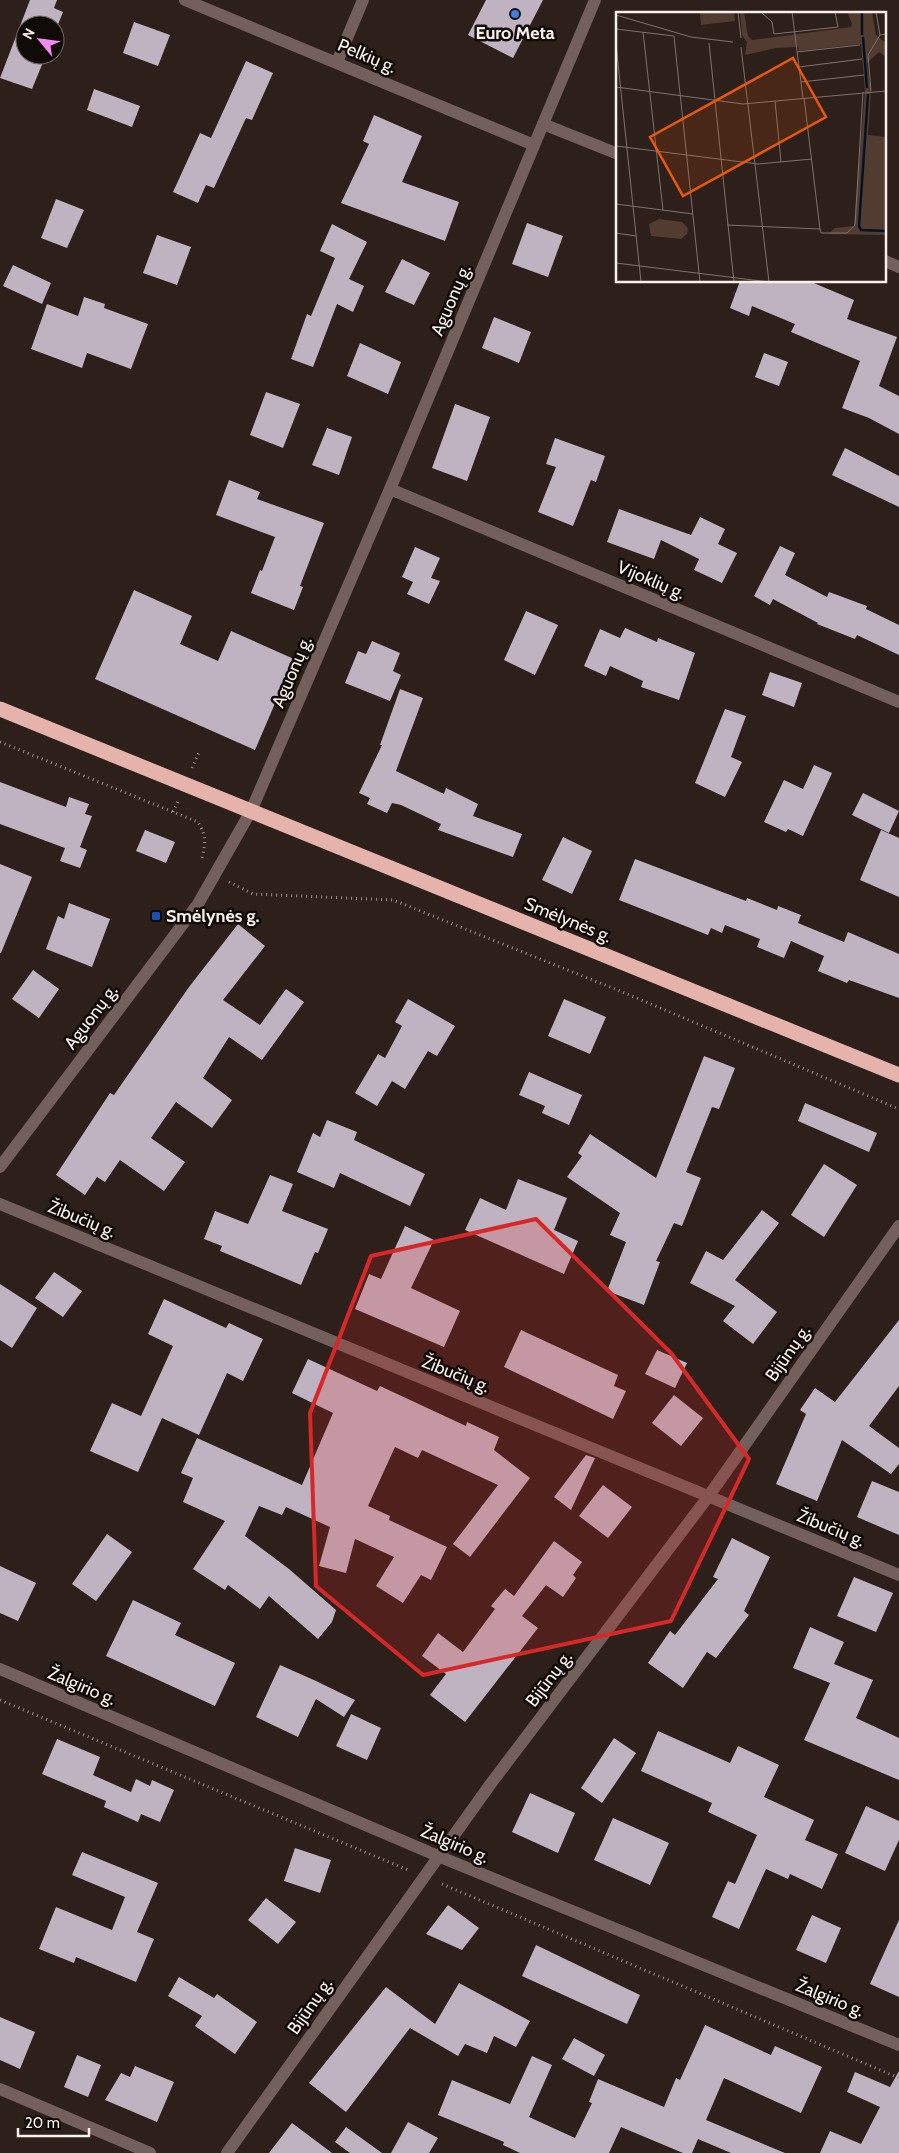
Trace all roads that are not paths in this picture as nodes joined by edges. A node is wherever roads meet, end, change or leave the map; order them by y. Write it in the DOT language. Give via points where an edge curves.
graph roads {
  1 [pos="185,0"];
  2 [pos="363,0"];
  3 [pos="595,0"];
  4 [pos="338,62"];
  5 [pos="543,124"];
  6 [pos="534,145"];
  7 [pos="616,153"];
  8 [pos="886,261"];
  9 [pos="899,267"];
  10 [pos="390,489"];
  11 [pos="899,702"];
  12 [pos="0,709"];
  13 [pos="250,811"];
  14 [pos="899,1075"];
  15 [pos="0,1167"];
  16 [pos="0,1204"];
  17 [pos="899,1226"];
  18 [pos="708,1497"];
  19 [pos="899,1575"];
  20 [pos="0,1670"];
  21 [pos="438,1856"];
  22 [pos="899,2045"];
  23 [pos="0,2089"];
  24 [pos="150,2153"];
  25 [pos="226,2153"];
  1 -- 4 [label="street, Pelkių g."];
  2 -- 4 [label="street"];
  3 -- 5 [label="street, Aguonų g."];
  4 -- 6 [label="street, Pelkių g."];
  5 -- 6 [label="street, Aguonų g."];
  5 -- 7 [label="street"];
  6 -- 10 [label="street, Aguonų g."];
  8 -- 9 [label="street"];
  10 -- 11 [label="street, Vijoklių g."];
  10 -- 13 [label="street, Aguonų g."];
  12 -- 13 [label="highway, Smėlynės g."];
  13 -- 14 [label="highway, Smėlynės g."];
  13 -- 15 [label="street, Aguonų g." via="198,904"];
  16 -- 18 [label="street, Žibučių g."];
  17 -- 18 [label="street, Bijūnų g."];
  18 -- 19 [label="street, Žibučių g."];
  18 -- 21 [label="street, Bijūnų g."];
  20 -- 21 [label="street, Žalgirio g."];
  21 -- 22 [label="street, Žalgirio g."];
  21 -- 25 [label="street, Bijūnų g."];
  23 -- 24 [label="street"];
}
